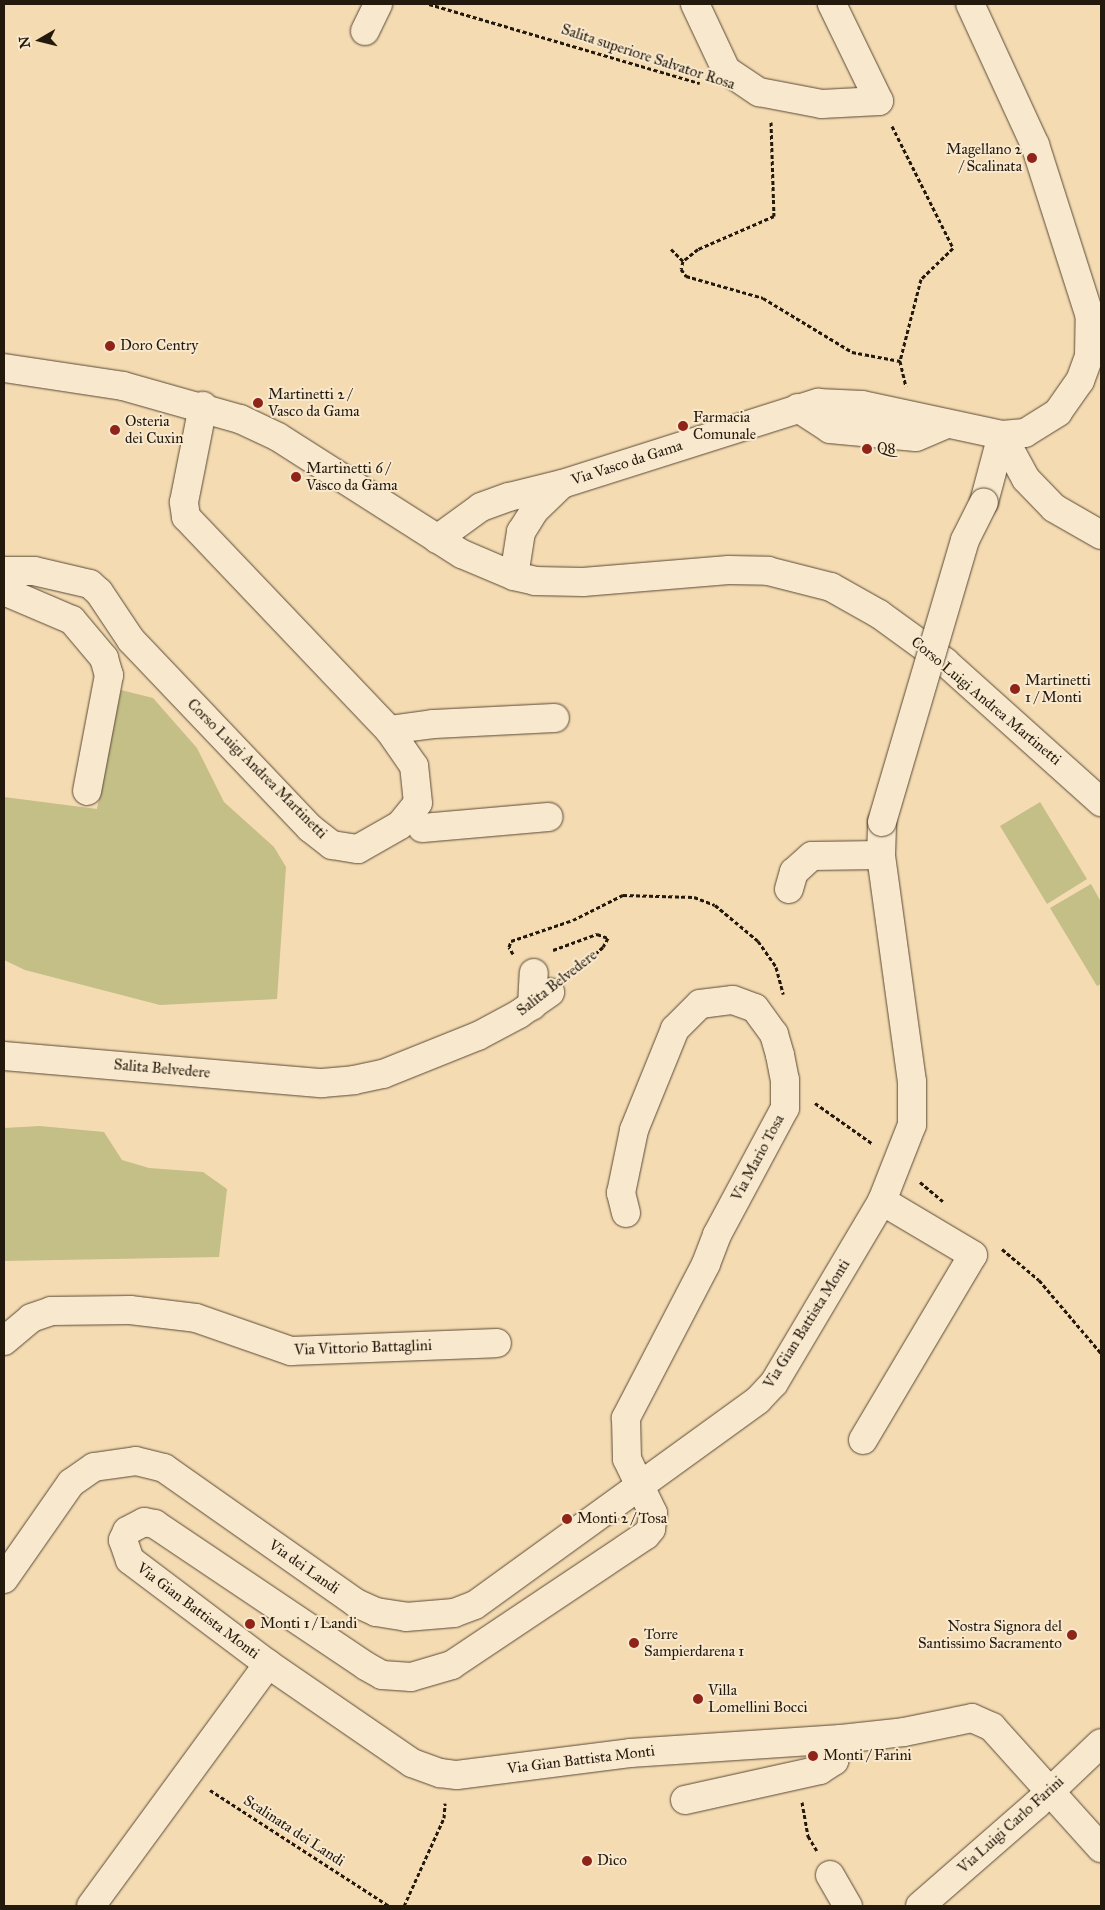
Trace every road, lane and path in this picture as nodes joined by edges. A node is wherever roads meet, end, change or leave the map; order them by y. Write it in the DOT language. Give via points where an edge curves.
graph roads {
  1 [pos="378,4"];
  2 [pos="430,4"];
  3 [pos="695,4"];
  4 [pos="832,4"];
  5 [pos="970,4"];
  6 [pos="365,31"];
  7 [pos="704,84"];
  8 [pos="879,101"];
  9 [pos="770,112"];
  10 [pos="671,249"];
  11 [pos="683,261"];
  12 [pos="900,361"];
  13 [pos="4,368"];
  14 [pos="203,406"];
  15 [pos="798,408"];
  16 [pos="913,415"];
  17 [pos="946,424"];
  18 [pos="1002,435"];
  19 [pos="562,484"];
  20 [pos="1101,535"];
  21 [pos="437,539"];
  22 [pos="4,571"];
  23 [pos="514,576"];
  24 [pos="4,591"];
  25 [pos="555,718"];
  26 [pos="389,730"];
  27 [pos="87,791"];
  28 [pos="1101,802"];
  29 [pos="549,817"];
  30 [pos="422,828"];
  31 [pos="881,855"];
  32 [pos="788,890"];
  33 [pos="551,951"];
  34 [pos="534,982"];
  35 [pos="786,1005"];
  36 [pos="4,1056"];
  37 [pos="811,1100"];
  38 [pos="870,1142"];
  39 [pos="882,1201"];
  40 [pos="626,1212"];
  41 [pos="4,1341"];
  42 [pos="497,1343"];
  43 [pos="863,1440"];
  44 [pos="638,1484"];
  45 [pos="11,1553"];
  46 [pos="4,1579"];
  47 [pos="268,1664"];
  48 [pos="841,1739"];
  49 [pos="1101,1743"];
  50 [pos="440,1772"];
  51 [pos="187,1775"];
  52 [pos="798,1776"];
  53 [pos="1051,1789"];
  54 [pos="685,1800"];
  55 [pos="1101,1848"];
  56 [pos="830,1875"];
  57 [pos="91,1906"];
  58 [pos="388,1906"];
  59 [pos="404,1906"];
  60 [pos="848,1906"];
  61 [pos="920,1906"];
  1 -- 6 [label="street"];
  2 -- 7 [label="path, Salita superiore Salvator Rosa"];
  3 -- 8 [label="street" via="726,70 759,92 822,104"];
  4 -- 8 [label="street"];
  5 -- 18 [label="street, Via Vasco da Gama" via="1035,145 1090,317 1089,356 1070,398 1042,424 1025,433"];
  8 -- 12 [label="path" via="954,248 922,279"];
  9 -- 11 [label="path" via="774,216 698,249"];
  10 -- 11 [label="path"];
  11 -- 12 [label="path" via="681,269 686,276 763,298 852,352"];
  12 -- 16 [label="path"];
  13 -- 14 [label="street, Corso Luigi Andrea Martinetti" via="124,386"];
  14 -- 21 [label="street, Corso Luigi Andrea Martinetti" via="278,437"];
  14 -- 26 [label="street, Corso Luigi Andrea Martinetti" via="184,502 186,517"];
  15 -- 16 [label="street, Via Vasco da Gama" via="818,403 839,403"];
  15 -- 17 [label="street" via="830,429 916,436"];
  15 -- 19 [label="street, Via Vasco da Gama"];
  16 -- 17 [label="street, Via Vasco da Gama"];
  17 -- 18 [label="street, Via Vasco da Gama"];
  18 -- 20 [label="street" via="1026,479 1054,508"];
  18 -- 31 [label="street, Via Gian Battista Monti, bridge" via="984,502 965,540 882,822"];
  19 -- 21 [label="street, Via Vasco da Gama" via="481,507"];
  19 -- 23 [label="street" via="534,511 520,532"];
  21 -- 23 [label="street, Corso Luigi Andrea Martinetti" via="462,554"];
  22 -- 26 [label="street, Corso Luigi Andrea Martinetti" via="34,571 90,584 99,592 131,640 310,828 332,845 358,849 400,825 418,803 414,766"];
  23 -- 28 [label="street, Corso Luigi Andrea Martinetti" via="535,581 583,582 729,570 776,573 831,587 879,614 945,662"];
  24 -- 27 [label="street" via="72,620 104,658 109,675"];
  25 -- 26 [label="street" via="433,724"];
  29 -- 30 [label="street"];
  31 -- 32 [label="street" via="812,856 794,872"];
  31 -- 39 [label="street, Via Gian Battista Monti" via="912,1105 908,1140"];
  33 -- 34 [label="path, Salita Belvedere" via="597,934 608,938 603,947"];
  34 -- 35 [label="path" via="508,947 511,941 573,920 623,895 700,898 715,905 768,952 776,966"];
  34 -- 36 [label="street, Salita Belvedere" via="478,1036 383,1074 354,1080 313,1082"];
  37 -- 38 [label="path"];
  39 -- 43 [label="street" via="973,1255"];
  39 -- 44 [label="street, Via Gian Battista Monti" via="774,1383 758,1400"];
  40 -- 44 [label="street, Via Mario Tosa" via="621,1193 634,1130 675,1029 700,1004 733,1000 755,1008 770,1027 780,1055 786,1080 785,1108 628,1412 624,1428 625,1447"];
  41 -- 42 [label="street, Via Vittorio Battaglini" via="30,1318 51,1311 130,1310 196,1318 291,1351"];
  44 -- 45 [label="street, Via dei Landi" via="475,1605 441,1616 392,1616 356,1603 164,1468 136,1461 112,1462 83,1472"];
  44 -- 47 [label="street, Via Gian Battista Monti" via="650,1501 653,1513 651,1529 646,1535 452,1666 411,1678 382,1675 366,1666 155,1524 144,1522 127,1531 123,1540 130,1560"];
  45 -- 46 [label="street, Via dei Landi"];
  47 -- 50 [label="street, Via Gian Battista Monti" via="412,1763"];
  47 -- 51 [label="street"];
  48 -- 50 [label="street, Via Gian Battista Monti" via="630,1753 457,1775"];
  48 -- 52 [label="street" via="834,1761"];
  48 -- 53 [label="street, Via Gian Battista Monti" via="904,1732 972,1718 992,1727"];
  49 -- 53 [label="street, Via Luigi Carlo Farini"];
  50 -- 59 [label="path" via="444,1818"];
  51 -- 57 [label="street"];
  51 -- 58 [label="path, Scalinata dei Landi"];
  52 -- 54 [label="street"];
  52 -- 56 [label="path" via="808,1836"];
  53 -- 55 [label="street, Via Gian Battista Monti"];
  53 -- 61 [label="street, Via Luigi Carlo Farini"];
  56 -- 60 [label="street"];
}
